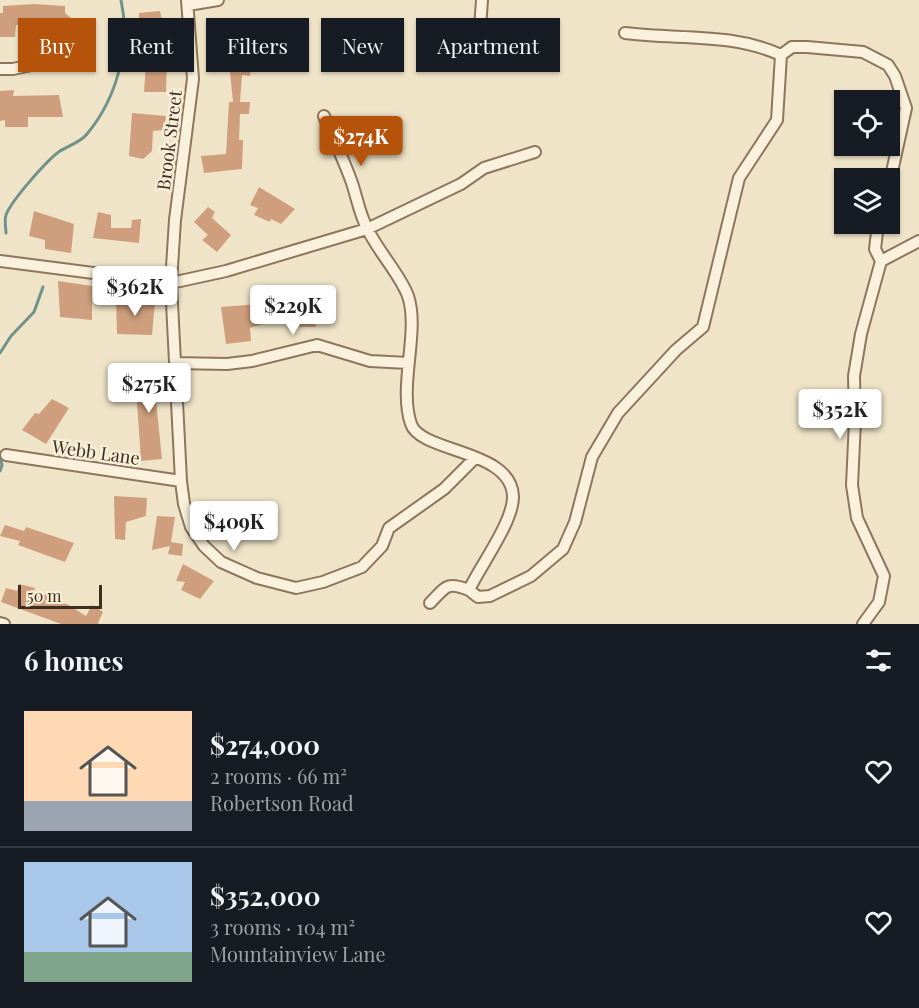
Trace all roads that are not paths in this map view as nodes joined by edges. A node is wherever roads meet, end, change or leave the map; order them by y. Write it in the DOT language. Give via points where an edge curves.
graph roads {
  1 [pos="218,0"];
  2 [pos="482,0"];
  3 [pos="187,2"];
  4 [pos="481,18"];
  5 [pos="625,33"];
  6 [pos="781,55"];
  7 [pos="18,68"];
  8 [pos="0,69"];
  9 [pos="324,116"];
  10 [pos="535,152"];
  11 [pos="893,168"];
  12 [pos="367,229"];
  13 [pos="876,234"];
  14 [pos="919,241"];
  15 [pos="0,261"];
  16 [pos="881,261"];
  17 [pos="171,283"];
  18 [pos="175,363"];
  19 [pos="408,363"];
  20 [pos="6,455"];
  21 [pos="475,458"];
  22 [pos="182,481"];
  23 [pos="469,590"];
  24 [pos="430,603"];
  25 [pos="863,624"];
  1 -- 3 [label="street"];
  2 -- 4 [label="street"];
  3 -- 17 [label="street, Brook Street" via="193,79"];
  5 -- 6 [label="street" via="742,41"];
  6 -- 11 [label="street" via="792,47 863,52 888,65 906,108"];
  6 -- 23 [label="street" via="777,120 739,178 703,327 676,350 618,413 592,457 575,522 562,549 531,576 490,596 478,597"];
  7 -- 8 [label="street"];
  9 -- 12 [label="street"];
  10 -- 12 [label="street" via="484,168 433,199"];
  12 -- 17 [label="street" via="226,271"];
  12 -- 19 [label="street" via="408,297"];
  13 -- 16 [label="street" via="874,249"];
  14 -- 16 [label="street"];
  15 -- 17 [label="street"];
  16 -- 25 [label="street" via="854,376 853,496 857,518 884,576 879,602"];
  17 -- 18 [label="street, Brook Street"];
  18 -- 19 [label="street" via="252,361 317,345 370,361"];
  18 -- 22 [label="street, Brook Street"];
  19 -- 21 [label="street" via="411,425 421,435"];
  20 -- 22 [label="street, Webb Lane"];
  21 -- 22 [label="street, Brook Street" via="444,489 389,528 382,546 362,567 296,588 257,578 221,562 191,527"];
  21 -- 23 [label="street" via="506,474 513,496 506,525"];
  23 -- 24 [label="street" via="454,584 447,586"];
}
